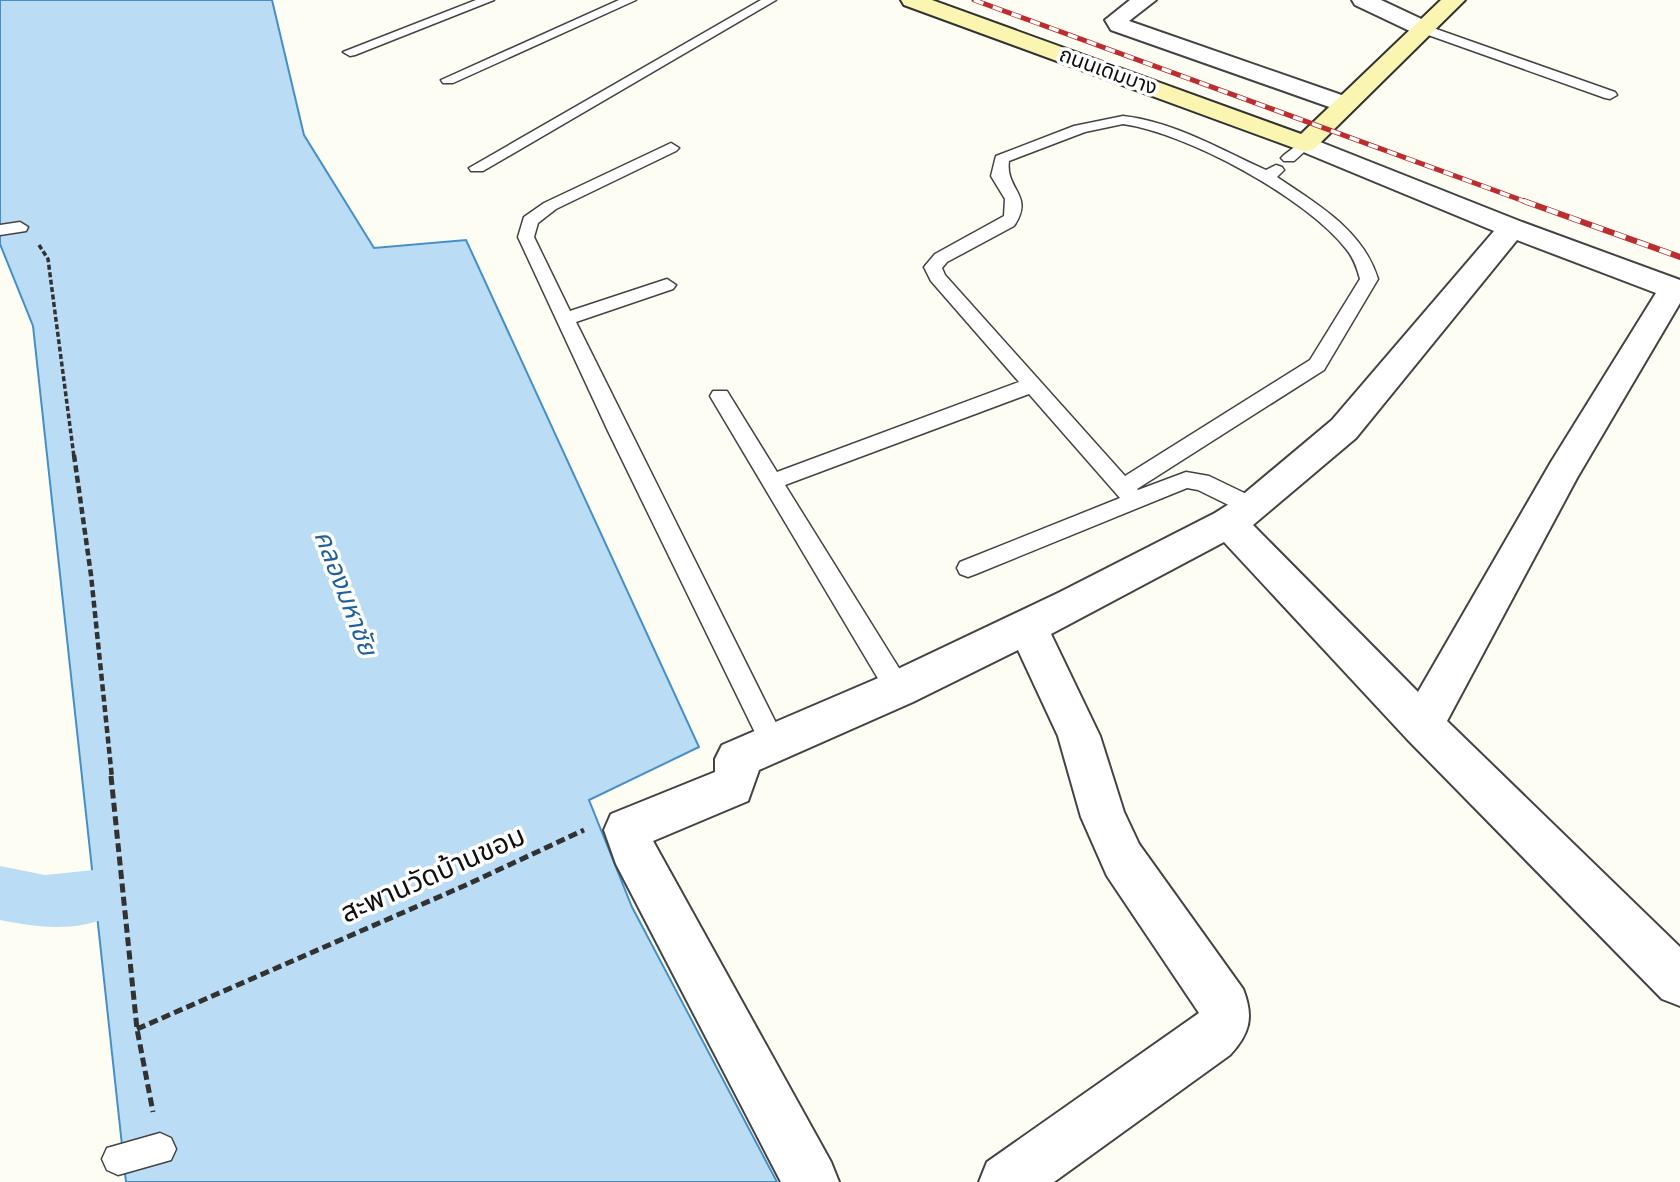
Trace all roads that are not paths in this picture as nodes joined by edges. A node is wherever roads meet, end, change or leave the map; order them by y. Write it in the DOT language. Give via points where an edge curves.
graph roads {
  1 [pos="488,0"];
  2 [pos="630,0"];
  3 [pos="770,0"];
  4 [pos="912,0"];
  5 [pos="1144,0"];
  6 [pos="1363,0"];
  7 [pos="1454,0"];
  8 [pos="1422,28"];
  9 [pos="350,52"];
  10 [pos="448,80"];
  11 [pos="1610,95"];
  12 [pos="1344,104"];
  13 [pos="671,148"];
  14 [pos="1284,162"];
  15 [pos="477,167"];
  16 [pos="20,227"];
  17 [pos="1512,228"];
  18 [pos="0,230"];
  19 [pos="667,285"];
  20 [pos="1676,290"];
  21 [pos="566,319"];
  22 [pos="1032,385"];
  23 [pos="720,396"];
  24 [pos="772,482"];
  25 [pos="1129,494"];
  26 [pos="1241,515"];
  27 [pos="968,568"];
  28 [pos="1027,626"];
  29 [pos="898,689"];
  30 [pos="1422,725"];
  31 [pos="773,743"];
  32 [pos="1680,981"];
  33 [pos="160,1149"];
  34 [pos="118,1159"];
  35 [pos="811,1182"];
  36 [pos="1007,1182"];
  1 -- 9 [label="lane"];
  2 -- 10 [label="lane"];
  3 -- 15 [label="lane"];
  4 -- 14 [label="street, ถนนเดิมบาง"];
  5 -- 12 [label="street" via="1116,20 1119,25"];
  6 -- 8 [label="street"];
  7 -- 8 [label="street"];
  8 -- 11 [label="lane"];
  8 -- 12 [label="street"];
  12 -- 14 [label="street"];
  13 -- 21 [label="lane" via="550,206 530,221 526,237"];
  14 -- 17 [label="street"];
  14 -- 22 [label="lane" via="1126,120 1112,120 1001,159 999,176 1016,203 1014,215 933,267"];
  14 -- 25 [label="lane" via="1349,241 1368,268 1369,279 1317,365"];
  16 -- 18 [label="lane"];
  17 -- 20 [label="street"];
  17 -- 26 [label="street" via="1344,429"];
  19 -- 21 [label="lane"];
  20 -- 30 [label="street" via="1563,471"];
  21 -- 31 [label="lane"];
  22 -- 24 [label="lane"];
  22 -- 25 [label="lane"];
  23 -- 24 [label="lane"];
  24 -- 29 [label="lane"];
  25 -- 26 [label="lane" via="1186,480 1202,482"];
  25 -- 27 [label="lane"];
  26 -- 28 [label="street"];
  26 -- 30 [label="street"];
  28 -- 29 [label="street"];
  28 -- 36 [label="street" via="1079,736 1103,817 1123,860 1225,1007 1225,1023 1212,1037"];
  29 -- 31 [label="street"];
  30 -- 32 [label="street"];
  31 -- 35 [label="street" via="737,759 733,786 633,827 627,830 627,837"];
  33 -- 34 [label="lane"];
}
